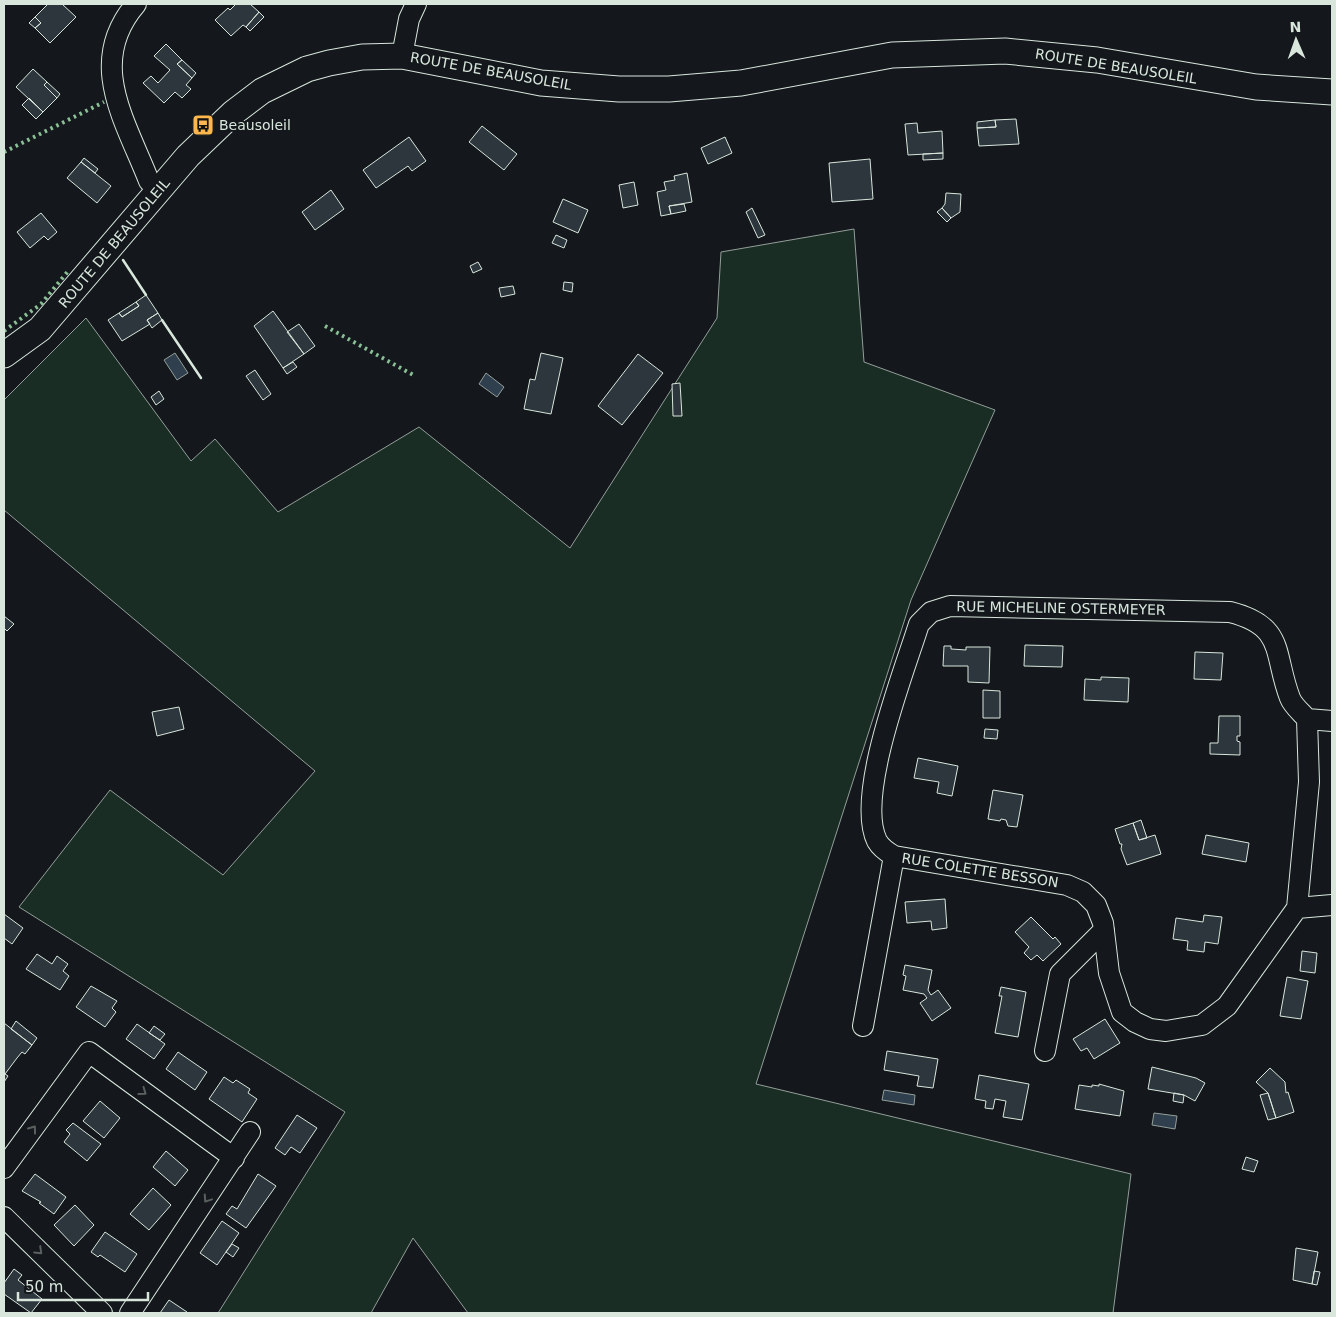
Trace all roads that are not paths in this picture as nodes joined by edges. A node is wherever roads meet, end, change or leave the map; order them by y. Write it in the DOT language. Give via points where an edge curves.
graph roads {
  1 [pos="136,4"];
  2 [pos="416,4"];
  3 [pos="402,56"];
  4 [pos="1332,92"];
  5 [pos="158,190"];
  6 [pos="4,355"];
  7 [pos="1307,719"];
  8 [pos="1332,721"];
  9 [pos="894,856"];
  10 [pos="1332,905"];
  11 [pos="1296,908"];
  12 [pos="1104,930"];
  13 [pos="864,1026"];
  14 [pos="1045,1051"];
  15 [pos="250,1132"];
  16 [pos="234,1158"];
  17 [pos="4,1168"];
  18 [pos="4,1217"];
  19 [pos="102,1313"];
  20 [pos="130,1313"];
  1 -- 5 [label="street" via="114,42 110,65 112,88 149,181"];
  2 -- 3 [label="street" via="408,19"];
  3 -- 4 [label="main road, ROUTE DE BEAUSOLEIL" via="541,83 627,89 741,83 892,55 1005,51 1097,60 1256,88"];
  3 -- 5 [label="main road, ROUTE DE BEAUSOLEIL" via="362,57 329,63 306,69 262,91 232,113"];
  5 -- 6 [label="main road, ROUTE DE BEAUSOLEIL" via="40,329"];
  7 -- 8 [label="street"];
  7 -- 9 [label="street, RUE MICHELINE OSTERMEYER" via="1290,700 1273,639 1261,623 1249,617 1230,612 1028,607 950,606 937,610 919,624 875,767 871,795 873,825 877,840"];
  7 -- 11 [label="street" via="1310,782"];
  9 -- 12 [label="street, RUE COLETTE BESSON" via="1067,885 1083,892 1096,905"];
  9 -- 13 [label="street"];
  10 -- 11 [label="street"];
  11 -- 12 [label="street, RUE COLETTE BESSON" via="1227,1006 1202,1025 1174,1030 1150,1029 1122,1012 1109,974"];
  12 -- 14 [label="street" via="1060,974"];
  15 -- 16 [label="street"];
  17 -- 16 [label="street, one-way" via="89,1052"];
  16 -- 20 [label="street, one-way"];
  18 -- 19 [label="street, one-way"];
}
